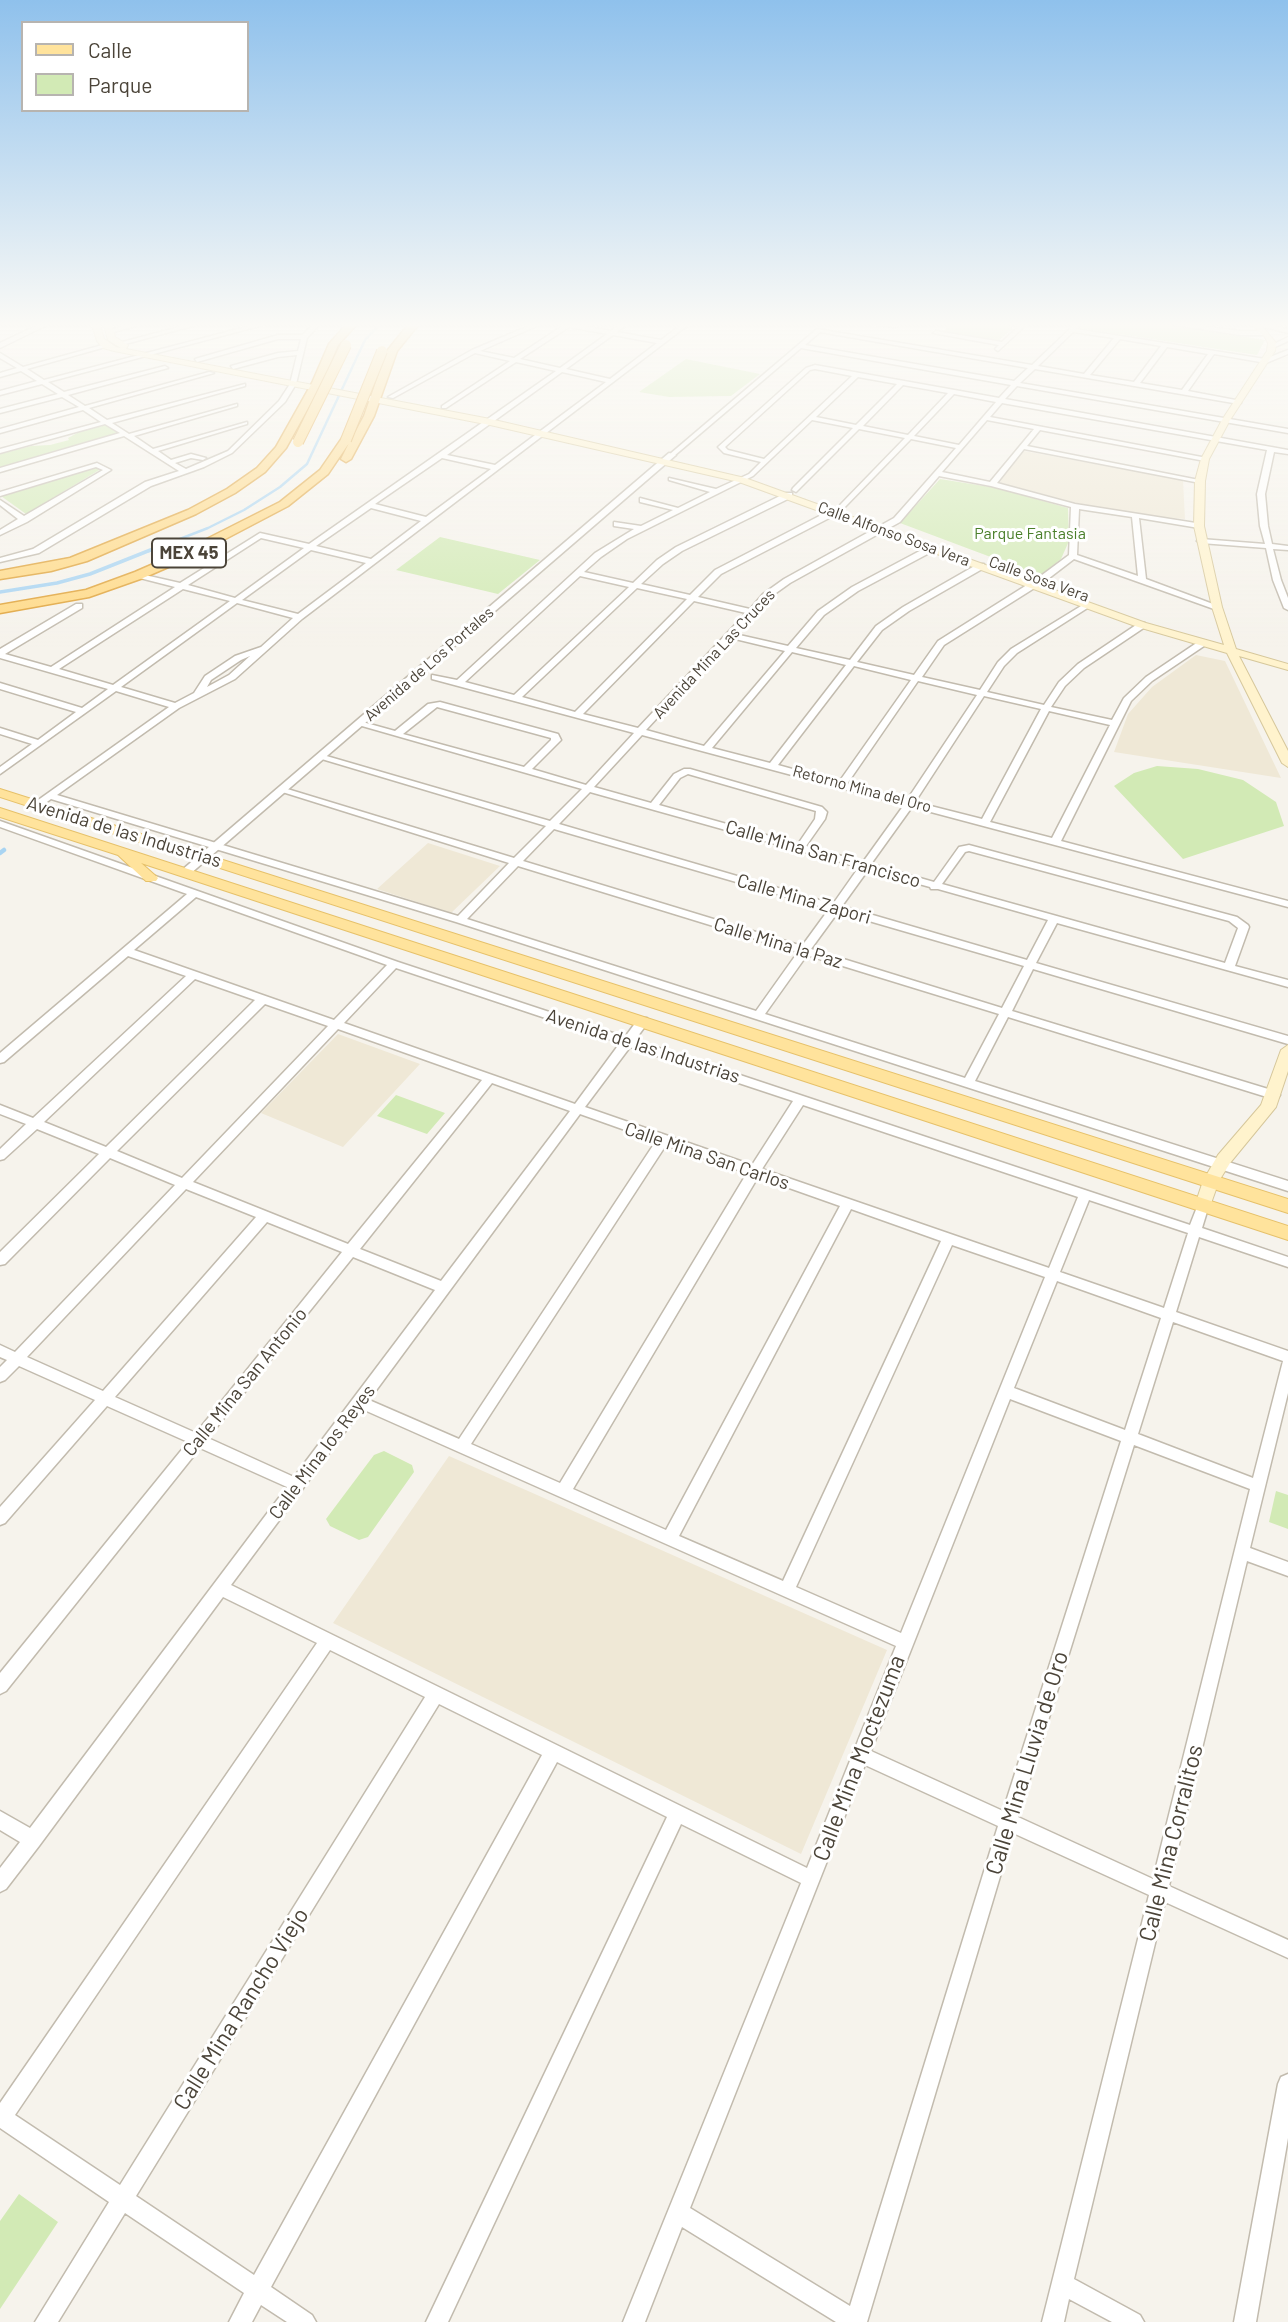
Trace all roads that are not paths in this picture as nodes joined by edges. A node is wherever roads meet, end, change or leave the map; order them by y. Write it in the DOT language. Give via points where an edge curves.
graph roads {
  1 [pos="64,433"];
  2 [pos="124,433"];
  3 [pos="133,433"];
  4 [pos="210,433"];
  5 [pos="252,433"];
  6 [pos="290,433"];
  7 [pos="302,433"];
  8 [pos="349,433"];
  9 [pos="359,433"];
  10 [pos="475,433"];
  11 [pos="543,433"];
  12 [pos="557,433"];
  13 [pos="697,433"];
  14 [pos="736,433"];
  15 [pos="795,433"];
  16 [pos="853,433"];
  17 [pos="894,433"];
  18 [pos="912,433"];
  19 [pos="972,433"];
  20 [pos="1034,433"];
  21 [pos="1067,433"];
  22 [pos="1184,433"];
  23 [pos="1218,433"];
  24 [pos="127,435"];
  25 [pos="909,436"];
  26 [pos="1215,439"];
  27 [pos="961,447"];
  28 [pos="1023,447"];
  29 [pos="1272,449"];
  30 [pos="0,451"];
  31 [pos="152,451"];
  32 [pos="1288,452"];
  33 [pos="442,456"];
  34 [pos="203,457"];
  35 [pos="668,458"];
  36 [pos="1205,459"];
  37 [pos="765,461"];
  38 [pos="170,462"];
  39 [pos="497,468"];
  40 [pos="0,470"];
  41 [pos="184,471"];
  42 [pos="937,473"];
  43 [pos="747,477"];
  44 [pos="671,479"];
  45 [pos="1200,481"];
  46 [pos="992,484"];
  47 [pos="717,492"];
  48 [pos="793,493"];
  49 [pos="0,494"];
  50 [pos="643,500"];
  51 [pos="0,502"];
  52 [pos="369,505"];
  53 [pos="1075,506"];
  54 [pos="679,510"];
  55 [pos="839,510"];
  56 [pos="1135,517"];
  57 [pos="24,520"];
  58 [pos="427,520"];
  59 [pos="617,524"];
  60 [pos="1199,526"];
  61 [pos="886,527"];
  62 [pos="642,528"];
  63 [pos="0,533"];
  64 [pos="1201,541"];
  65 [pos="312,546"];
  66 [pos="1270,547"];
  67 [pos="932,548"];
  68 [pos="1288,548"];
  69 [pos="185,555"];
  70 [pos="1073,556"];
  71 [pos="0,560"];
  72 [pos="73,561"];
  73 [pos="373,562"];
  74 [pos="981,566"];
  75 [pos="578,573"];
  76 [pos="0,575"];
  77 [pos="139,575"];
  78 [pos="1142,580"];
  79 [pos="1038,582"];
  80 [pos="633,585"];
  81 [pos="181,586"];
  82 [pos="690,598"];
  83 [pos="237,601"];
  84 [pos="1086,605"];
  85 [pos="79,606"];
  86 [pos="1217,607"];
  87 [pos="1288,608"];
  88 [pos="0,609"];
  89 [pos="750,611"];
  90 [pos="299,617"];
  91 [pos="1142,625"];
  92 [pos="728,635"];
  93 [pos="1201,644"];
  94 [pos="268,646"];
  95 [pos="1230,648"];
  96 [pos="789,649"];
  97 [pos="0,654"];
  98 [pos="1288,658"];
  99 [pos="853,664"];
  100 [pos="1288,667"];
  101 [pos="51,671"];
  102 [pos="435,677"];
  103 [pos="915,678"];
  104 [pos="458,683"];
  105 [pos="0,686"];
  106 [pos="116,689"];
  107 [pos="982,693"];
  108 [pos="196,697"];
  109 [pos="516,698"];
  110 [pos="176,706"];
  111 [pos="1046,708"];
  112 [pos="84,711"];
  113 [pos="578,714"];
  114 [pos="359,724"];
  115 [pos="1116,724"];
  116 [pos="0,731"];
  117 [pos="641,731"];
  118 [pos="397,733"];
  119 [pos="39,743"];
  120 [pos="707,748"];
  121 [pos="320,757"];
  122 [pos="1288,763"];
  123 [pos="773,766"];
  124 [pos="526,770"];
  125 [pos="0,771"];
  126 [pos="842,784"];
  127 [pos="589,787"];
  128 [pos="281,790"];
  129 [pos="0,793"];
  130 [pos="44,800"];
  131 [pos="910,803"];
  132 [pos="653,806"];
  133 [pos="985,822"];
  134 [pos="1,823"];
  135 [pos="552,825"];
  136 [pos="1056,841"];
  137 [pos="218,845"];
  138 [pos="800,848"];
  139 [pos="116,850"];
  140 [pos="204,857"];
  141 [pos="515,863"];
  142 [pos="865,866"];
  143 [pos="186,872"];
  144 [pos="151,878"];
  145 [pos="935,887"];
  146 [pos="193,894"];
  147 [pos="1288,904"];
  148 [pos="833,908"];
  149 [pos="1054,919"];
  150 [pos="460,920"];
  151 [pos="804,951"];
  152 [pos="128,952"];
  153 [pos="394,964"];
  154 [pos="1031,965"];
  155 [pos="1229,968"];
  156 [pos="193,975"];
  157 [pos="1288,984"];
  158 [pos="262,999"];
  159 [pos="1007,1011"];
  160 [pos="758,1016"];
  161 [pos="643,1021"];
  162 [pos="336,1024"];
  163 [pos="627,1040"];
  164 [pos="1288,1040"];
  165 [pos="1288,1050"];
  166 [pos="0,1059"];
  167 [pos="489,1079"];
  168 [pos="968,1083"];
  169 [pos="1274,1095"];
  170 [pos="801,1099"];
  171 [pos="0,1110"];
  172 [pos="576,1110"];
  173 [pos="35,1123"];
  174 [pos="663,1140"];
  175 [pos="106,1152"];
  176 [pos="0,1156"];
  177 [pos="1221,1164"];
  178 [pos="754,1172"];
  179 [pos="1211,1181"];
  180 [pos="182,1183"];
  181 [pos="1288,1186"];
  182 [pos="1085,1194"];
  183 [pos="847,1205"];
  184 [pos="1203,1205"];
  185 [pos="1288,1206"];
  186 [pos="265,1216"];
  187 [pos="1194,1230"];
  188 [pos="1288,1233"];
  189 [pos="948,1240"];
  190 [pos="351,1250"];
  191 [pos="0,1260"];
  192 [pos="1288,1262"];
  193 [pos="1054,1277"];
  194 [pos="444,1288"];
  195 [pos="1169,1316"];
  196 [pos="0,1351"];
  197 [pos="1288,1357"];
  198 [pos="17,1358"];
  199 [pos="1288,1364"];
  200 [pos="0,1376"];
  201 [pos="1006,1391"];
  202 [pos="105,1400"];
  203 [pos="360,1402"];
  204 [pos="1131,1437"];
  205 [pos="197,1442"];
  206 [pos="462,1446"];
  207 [pos="297,1485"];
  208 [pos="1258,1486"];
  209 [pos="563,1492"];
  210 [pos="0,1518"];
  211 [pos="669,1540"];
  212 [pos="1242,1552"];
  213 [pos="1288,1569"];
  214 [pos="221,1588"];
  215 [pos="787,1589"];
  216 [pos="328,1640"];
  217 [pos="904,1642"];
  218 [pos="0,1686"];
  219 [pos="435,1695"];
  220 [pos="552,1752"];
  221 [pos="861,1755"];
  222 [pos="677,1814"];
  223 [pos="0,1820"];
  224 [pos="1008,1821"];
  225 [pos="33,1839"];
  226 [pos="811,1879"];
  227 [pos="0,1883"];
  228 [pos="1159,1891"];
  229 [pos="1288,1950"];
  230 [pos="1288,2084"];
  231 [pos="1,2116"];
  232 [pos="123,2199"];
  233 [pos="677,2212"];
  234 [pos="1063,2284"];
  235 [pos="257,2290"];
  236 [pos="46,2322"];
  237 [pos="240,2322"];
  238 [pos="305,2322"];
  239 [pos="437,2322"];
  240 [pos="634,2322"];
  241 [pos="856,2322"];
  242 [pos="1054,2322"];
  243 [pos="1133,2322"];
  244 [pos="1245,2322"];
  1 -- 30 [label="street"];
  2 -- 24 [label="street"];
  3 -- 24 [label="street"];
  4 -- 31 [label="street"];
  5 -- 41 [label="street" via="221,458"];
  6 -- 72 [label="highway" via="281,448 245,482 192,512"];
  7 -- 72 [label="highway, MEX 45, bridge" via="272,474 231,501 171,528"];
  8 -- 69 [label="highway, MEX 45, bridge" via="337,456 308,486 264,516"];
  9 -- 69 [label="highway" via="347,458 316,489 276,517"];
  10 -- 33 [label="street"];
  11 -- 39 [label="street"];
  12 -- 35 [label="main road, Calle Sosa Vera"];
  13 -- 35 [label="street"];
  14 -- 37 [label="street" via="721,447 726,452"];
  15 -- 37 [label="street"];
  16 -- 48 [label="street"];
  17 -- 25 [label="street"];
  18 -- 25 [label="street"];
  19 -- 27 [label="street, Avenida Mina Las Cruces"];
  20 -- 28 [label="street"];
  21 -- 36 [label="street"];
  22 -- 26 [label="street"];
  23 -- 26 [label="main road"];
  24 -- 31 [label="street"];
  24 -- 40 [label="street"];
  25 -- 27 [label="street"];
  25 -- 55 [label="street"];
  26 -- 29 [label="street"];
  26 -- 36 [label="main road"];
  27 -- 42 [label="street, Avenida Mina Las Cruces"];
  28 -- 45 [label="street"];
  28 -- 46 [label="street"];
  29 -- 32 [label="street"];
  29 -- 66 [label="street" via="1261,494"];
  31 -- 38 [label="street"];
  33 -- 39 [label="street"];
  33 -- 52 [label="street"];
  34 -- 38 [label="street"];
  35 -- 43 [label="main road, Calle Sosa Vera"];
  35 -- 114 [label="street, Avenida de Los Portales"];
  36 -- 45 [label="main road"];
  37 -- 43 [label="street"];
  38 -- 41 [label="street"];
  39 -- 58 [label="street"];
  41 -- 71 [label="street" via="148,484 48,545"];
  42 -- 46 [label="street"];
  42 -- 61 [label="street, Avenida Mina Las Cruces"];
  43 -- 47 [label="street"];
  43 -- 48 [label="main road, Calle Sosa Vera"];
  44 -- 47 [label="street"];
  45 -- 60 [label="main road"];
  46 -- 53 [label="street"];
  47 -- 54 [label="street"];
  48 -- 55 [label="main road, Calle Sosa Vera"];
  48 -- 80 [label="street" via="679,549"];
  49 -- 57 [label="street" via="97,465 108,470"];
  50 -- 54 [label="street"];
  51 -- 57 [label="street"];
  52 -- 58 [label="street"];
  52 -- 65 [label="street"];
  53 -- 56 [label="street"];
  53 -- 70 [label="street"];
  54 -- 62 [label="street"];
  55 -- 61 [label="main road, Calle Sosa Vera"];
  55 -- 82 [label="street" via="730,565"];
  56 -- 60 [label="street"];
  56 -- 78 [label="street"];
  57 -- 63 [label="street"];
  58 -- 73 [label="street"];
  59 -- 62 [label="street"];
  60 -- 64 [label="main road"];
  61 -- 67 [label="main road, Calle Alfonso Sosa Vera"];
  61 -- 79 [label="main road, Calle Sosa Vera"];
  61 -- 89 [label="street, Avenida Mina Las Cruces" via="787,580"];
  62 -- 75 [label="street" via="613,544"];
  64 -- 66 [label="street"];
  64 -- 86 [label="main road"];
  65 -- 73 [label="street"];
  65 -- 81 [label="street" via="260,535"];
  65 -- 83 [label="street"];
  66 -- 68 [label="street"];
  66 -- 87 [label="street"];
  67 -- 74 [label="main road, Calle Alfonso Sosa Vera"];
  67 -- 96 [label="street" via="831,605"];
  69 -- 77 [label="highway, MEX 45"];
  70 -- 78 [label="street"];
  70 -- 79 [label="street"];
  72 -- 76 [label="highway, MEX 45"];
  73 -- 90 [label="street"];
  74 -- 79 [label="main road, Calle Alfonso Sosa Vera"];
  74 -- 99 [label="street" via="891,618"];
  75 -- 80 [label="street"];
  75 -- 104 [label="street"];
  77 -- 81 [label="street"];
  77 -- 88 [label="highway, MEX 45" via="58,600"];
  78 -- 86 [label="street"];
  79 -- 84 [label="main road, Calle Alfonso Sosa Vera"];
  79 -- 95 [label="main road, Calle Sosa Vera"];
  79 -- 103 [label="street" via="952,635"];
  80 -- 82 [label="street"];
  80 -- 109 [label="street"];
  81 -- 83 [label="street"];
  81 -- 101 [label="street"];
  82 -- 89 [label="street"];
  82 -- 113 [label="street"];
  83 -- 90 [label="street"];
  83 -- 106 [label="street"];
  84 -- 91 [label="main road, Calle Alfonso Sosa Vera"];
  84 -- 107 [label="street" via="1007,657"];
  85 -- 97 [label="street"];
  86 -- 95 [label="main road"];
  89 -- 92 [label="street, Avenida Mina Las Cruces"];
  90 -- 94 [label="street"];
  91 -- 93 [label="main road, Calle Alfonso Sosa Vera"];
  91 -- 111 [label="street" via="1070,675"];
  92 -- 96 [label="street"];
  92 -- 117 [label="street, Avenida Mina Las Cruces"];
  93 -- 95 [label="main road, Calle Alfonso Sosa Vera"];
  93 -- 115 [label="street" via="1149,679 1127,700"];
  94 -- 108 [label="street" via="227,664 208,678"];
  95 -- 98 [label="main road, Calle Sosa Vera"];
  95 -- 100 [label="main road, Calle Alfonso Sosa Vera"];
  95 -- 122 [label="main road"];
  96 -- 99 [label="street"];
  96 -- 120 [label="street"];
  97 -- 101 [label="street"];
  99 -- 103 [label="street"];
  99 -- 123 [label="street"];
  101 -- 106 [label="street"];
  102 -- 104 [label="street, Retorno Mina del Oro"];
  103 -- 107 [label="street"];
  103 -- 126 [label="street"];
  104 -- 109 [label="street, Retorno Mina del Oro"];
  105 -- 112 [label="street"];
  106 -- 110 [label="street"];
  106 -- 112 [label="street"];
  107 -- 111 [label="street"];
  107 -- 131 [label="street"];
  108 -- 110 [label="street"];
  109 -- 113 [label="street, Retorno Mina del Oro"];
  110 -- 130 [label="street"];
  111 -- 115 [label="street"];
  111 -- 133 [label="street"];
  112 -- 119 [label="street"];
  113 -- 117 [label="street, Retorno Mina del Oro"];
  114 -- 118 [label="street, Calle Mina San Francisco"];
  114 -- 121 [label="street, Avenida de Los Portales"];
  115 -- 136 [label="street"];
  116 -- 119 [label="street"];
  117 -- 120 [label="street, Retorno Mina del Oro"];
  117 -- 127 [label="street, Avenida Mina Las Cruces"];
  118 -- 124 [label="street, Calle Mina San Francisco"];
  118 -- 124 [label="street" via="438,704 555,736"];
  119 -- 125 [label="street"];
  120 -- 123 [label="street, Retorno Mina del Oro"];
  121 -- 128 [label="street, Avenida de Los Portales"];
  121 -- 135 [label="street, Calle Mina Zapori"];
  123 -- 126 [label="street, Retorno Mina del Oro"];
  124 -- 127 [label="street, Calle Mina San Francisco"];
  126 -- 131 [label="street, Retorno Mina del Oro"];
  127 -- 132 [label="street, Calle Mina San Francisco"];
  127 -- 135 [label="street, Avenida Mina Las Cruces"];
  128 -- 137 [label="street, Avenida de Los Portales"];
  128 -- 141 [label="street, Calle Mina la Paz"];
  129 -- 130 [label="main road, Avenida de las Industrias"];
  130 -- 137 [label="street, Avenida de las Industrias"];
  130 -- 140 [label="main road, Avenida de las Industrias"];
  131 -- 133 [label="street, Retorno Mina del Oro"];
  131 -- 142 [label="street"];
  132 -- 138 [label="street, Calle Mina San Francisco"];
  132 -- 138 [label="street" via="677,776 687,771 819,808 820,819"];
  133 -- 136 [label="street, Retorno Mina del Oro"];
  134 -- 139 [label="main road, Avenida de las Industrias"];
  134 -- 144 [label="street, Avenida de las Industrias"];
  135 -- 141 [label="street, Avenida Mina Las Cruces"];
  135 -- 148 [label="street, Calle Mina Zapori"];
  136 -- 147 [label="street, Retorno Mina del Oro"];
  137 -- 140 [label="street, Avenida de Los Portales"];
  137 -- 150 [label="street, Avenida de las Industrias"];
  138 -- 142 [label="street, Calle Mina San Francisco"];
  139 -- 143 [label="main road, Avenida de las Industrias"];
  139 -- 144 [label="main road"];
  140 -- 143 [label="street, Avenida de Los Portales"];
  140 -- 179 [label="main road, Avenida de las Industrias"];
  141 -- 150 [label="street, Avenida Mina Las Cruces"];
  141 -- 151 [label="street, Calle Mina la Paz"];
  142 -- 145 [label="street, Calle Mina San Francisco"];
  142 -- 148 [label="street"];
  143 -- 161 [label="main road, Avenida de las Industrias"];
  144 -- 146 [label="street, Avenida de las Industrias"];
  145 -- 149 [label="street, Calle Mina San Francisco"];
  145 -- 155 [label="street" via="962,849 969,848 1233,919 1244,927"];
  146 -- 152 [label="street"];
  146 -- 153 [label="street, Avenida de las Industrias"];
  148 -- 151 [label="street"];
  148 -- 154 [label="street, Calle Mina Zapori"];
  149 -- 154 [label="street"];
  149 -- 155 [label="street, Calle Mina San Francisco"];
  150 -- 160 [label="street, Avenida de las Industrias"];
  151 -- 159 [label="street, Calle Mina la Paz"];
  151 -- 160 [label="street"];
  152 -- 156 [label="street, Calle Mina San Carlos"];
  152 -- 166 [label="street"];
  153 -- 162 [label="street"];
  153 -- 163 [label="street, Avenida de las Industrias"];
  154 -- 159 [label="street"];
  154 -- 164 [label="street, Calle Mina Zapori"];
  155 -- 157 [label="street, Calle Mina San Francisco"];
  156 -- 158 [label="street, Calle Mina San Carlos"];
  156 -- 173 [label="street"];
  158 -- 162 [label="street, Calle Mina San Carlos"];
  158 -- 175 [label="street"];
  159 -- 168 [label="street"];
  159 -- 169 [label="street, Calle Mina la Paz"];
  160 -- 168 [label="street, Avenida de las Industrias"];
  161 -- 163 [label="street, Calle Mina los Reyes"];
  161 -- 184 [label="main road, Avenida de las Industrias"];
  162 -- 167 [label="street, Calle Mina San Carlos"];
  162 -- 180 [label="street"];
  163 -- 170 [label="street, Avenida de las Industrias"];
  163 -- 172 [label="street, Calle Mina los Reyes"];
  165 -- 169 [label="main road"];
  167 -- 172 [label="street, Calle Mina San Carlos"];
  167 -- 190 [label="street, Calle Mina San Antonio"];
  168 -- 177 [label="street, Avenida de las Industrias"];
  169 -- 177 [label="main road"];
  170 -- 178 [label="street"];
  170 -- 182 [label="street, Avenida de las Industrias"];
  171 -- 173 [label="street"];
  172 -- 174 [label="street, Calle Mina San Carlos"];
  172 -- 194 [label="street, Calle Mina los Reyes"];
  173 -- 175 [label="street"];
  173 -- 176 [label="street"];
  174 -- 178 [label="street, Calle Mina San Carlos"];
  174 -- 206 [label="street"];
  175 -- 180 [label="street"];
  175 -- 191 [label="street"];
  177 -- 179 [label="main road"];
  177 -- 181 [label="street, Avenida de las Industrias"];
  178 -- 183 [label="street, Calle Mina San Carlos"];
  178 -- 209 [label="street"];
  179 -- 184 [label="main road"];
  179 -- 185 [label="main road, Avenida de las Industrias"];
  180 -- 186 [label="street"];
  180 -- 198 [label="street"];
  182 -- 187 [label="street, Avenida de las Industrias"];
  182 -- 193 [label="street, Calle Mina Moctezuma"];
  183 -- 189 [label="street, Calle Mina San Carlos"];
  183 -- 211 [label="street"];
  184 -- 187 [label="street, Calle Mina Lluvia de Oro"];
  184 -- 188 [label="main road, Avenida de las Industrias"];
  186 -- 190 [label="street"];
  186 -- 202 [label="street"];
  187 -- 192 [label="street, Avenida de las Industrias"];
  187 -- 195 [label="street, Calle Mina Lluvia de Oro"];
  189 -- 193 [label="street, Calle Mina San Carlos"];
  189 -- 215 [label="street"];
  190 -- 194 [label="street"];
  190 -- 205 [label="street, Calle Mina San Antonio"];
  193 -- 195 [label="street, Calle Mina San Carlos"];
  193 -- 201 [label="street, Calle Mina Moctezuma"];
  194 -- 203 [label="street, Calle Mina los Reyes"];
  195 -- 197 [label="street, Calle Mina San Carlos"];
  195 -- 204 [label="street, Calle Mina Lluvia de Oro"];
  196 -- 198 [label="street"];
  198 -- 200 [label="street"];
  198 -- 202 [label="street"];
  199 -- 208 [label="street, Calle Mina Corralitos"];
  201 -- 204 [label="street"];
  201 -- 217 [label="street, Calle Mina Moctezuma"];
  202 -- 205 [label="street"];
  202 -- 210 [label="street"];
  203 -- 206 [label="street"];
  203 -- 207 [label="street, Calle Mina los Reyes"];
  204 -- 208 [label="street"];
  204 -- 224 [label="street, Calle Mina Lluvia de Oro"];
  205 -- 207 [label="street"];
  205 -- 218 [label="street, Calle Mina San Antonio"];
  206 -- 209 [label="street"];
  207 -- 214 [label="street, Calle Mina los Reyes"];
  208 -- 212 [label="street, Calle Mina Corralitos"];
  209 -- 211 [label="street"];
  211 -- 215 [label="street"];
  212 -- 213 [label="street"];
  212 -- 228 [label="street, Calle Mina Corralitos"];
  214 -- 216 [label="street"];
  214 -- 225 [label="street, Calle Mina los Reyes"];
  215 -- 217 [label="street"];
  216 -- 219 [label="street"];
  216 -- 231 [label="street"];
  217 -- 221 [label="street, Calle Mina Moctezuma"];
  219 -- 220 [label="street"];
  219 -- 232 [label="street, Calle Mina Rancho Viejo"];
  220 -- 222 [label="street"];
  220 -- 235 [label="street"];
  221 -- 224 [label="street"];
  221 -- 226 [label="street, Calle Mina Moctezuma"];
  222 -- 226 [label="street"];
  222 -- 239 [label="street"];
  223 -- 225 [label="street"];
  224 -- 228 [label="street"];
  224 -- 241 [label="street, Calle Mina Lluvia de Oro"];
  225 -- 227 [label="street, Calle Mina los Reyes"];
  226 -- 233 [label="street, Calle Mina Moctezuma"];
  228 -- 229 [label="street"];
  228 -- 234 [label="street, Calle Mina Corralitos"];
  230 -- 244 [label="street"];
  231 -- 232 [label="street"];
  232 -- 235 [label="street"];
  232 -- 236 [label="street, Calle Mina Rancho Viejo"];
  233 -- 240 [label="street, Calle Mina Moctezuma"];
  233 -- 241 [label="street"];
  234 -- 242 [label="street, Calle Mina Corralitos"];
  234 -- 243 [label="street"];
  235 -- 237 [label="street"];
  235 -- 238 [label="street"];
}
